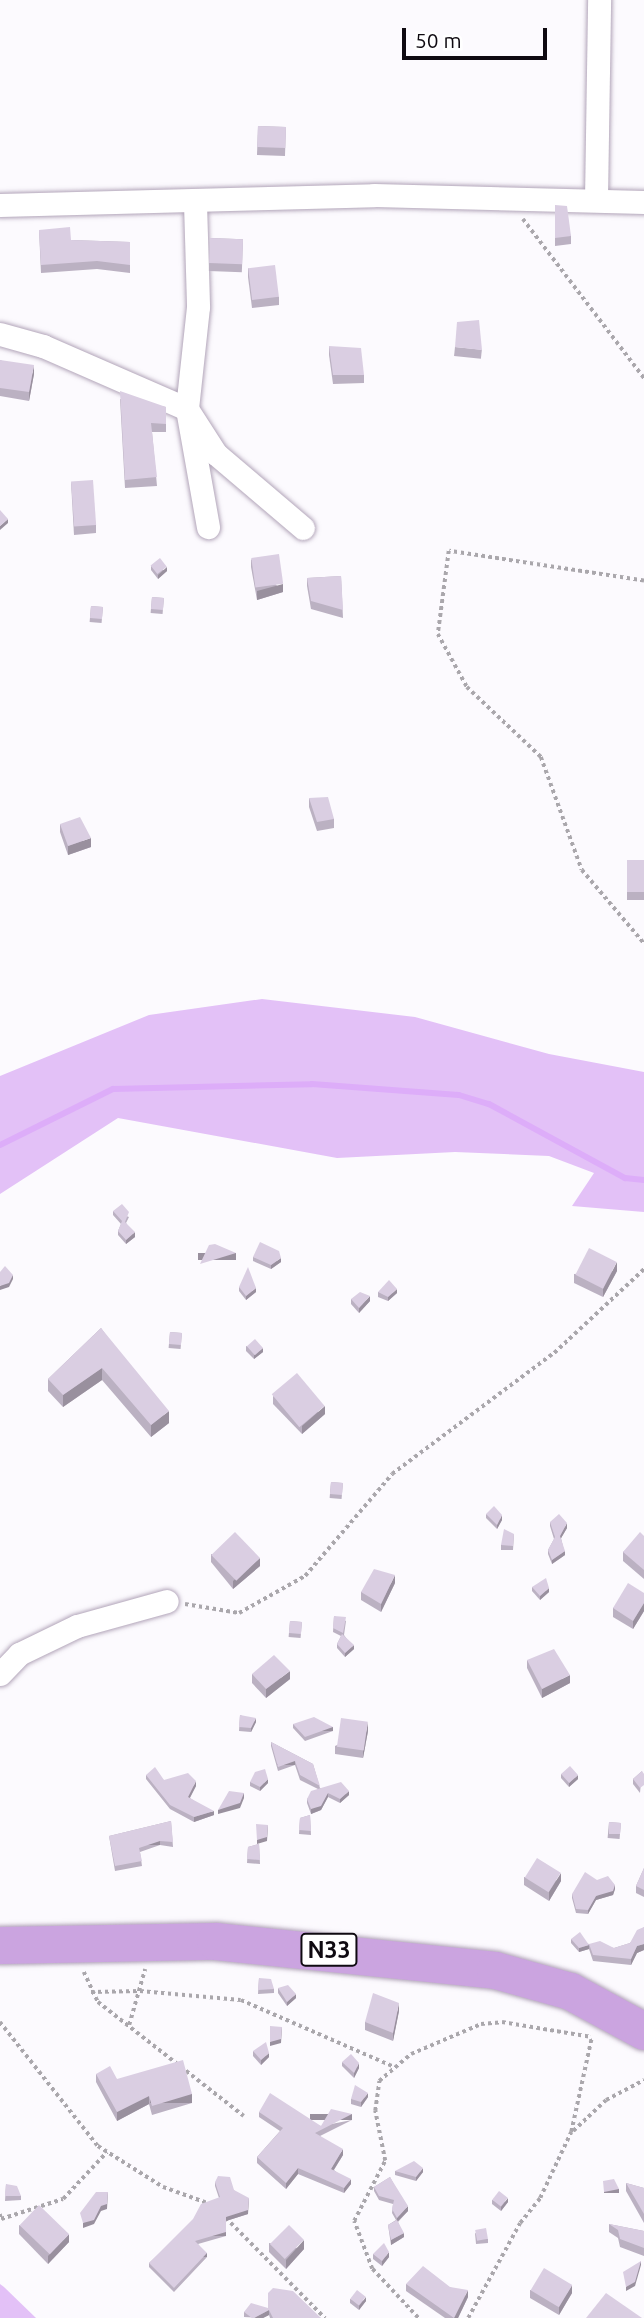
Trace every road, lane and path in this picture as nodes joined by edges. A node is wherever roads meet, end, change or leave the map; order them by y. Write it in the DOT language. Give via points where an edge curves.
graph roads {
  1 [pos="599,0"];
  2 [pos="504,195"];
  3 [pos="596,199"];
  4 [pos="195,202"];
  5 [pos="644,202"];
  6 [pos="0,205"];
  7 [pos="0,334"];
  8 [pos="644,378"];
  9 [pos="187,409"];
  10 [pos="208,527"];
  11 [pos="303,528"];
  12 [pos="644,581"];
  13 [pos="644,943"];
  14 [pos="644,1269"];
  15 [pos="167,1601"];
  16 [pos="0,1674"];
  17 [pos="152,1939"];
  18 [pos="71,1941"];
  19 [pos="0,1945"];
  20 [pos="140,1991"];
  21 [pos="92,1992"];
  22 [pos="595,2020"];
  23 [pos="0,2022"];
  24 [pos="129,2026"];
  25 [pos="644,2031"];
  26 [pos="392,2066"];
  27 [pos="644,2080"];
  28 [pos="244,2116"];
  29 [pos="571,2132"];
  30 [pos="107,2152"];
  31 [pos="212,2204"];
  32 [pos="221,2213"];
  33 [pos="0,2214"];
  34 [pos="325,2318"];
  35 [pos="418,2318"];
  36 [pos="468,2318"];
  1 -- 3 [label="street"];
  2 -- 3 [label="street"];
  2 -- 4 [label="street"];
  2 -- 8 [label="path"];
  3 -- 5 [label="street"];
  4 -- 6 [label="street"];
  4 -- 9 [label="street" via="198,307"];
  7 -- 9 [label="street" via="43,346"];
  9 -- 10 [label="street"];
  9 -- 11 [label="street" via="215,454"];
  12 -- 13 [label="path" via="450,551 438,635 467,687 541,757 582,870"];
  14 -- 15 [label="path" via="554,1353 393,1474 305,1576 239,1613"];
  15 -- 16 [label="street" via="77,1626 19,1654"];
  17 -- 18 [label="main road, N33"];
  17 -- 20 [label="path"];
  17 -- 22 [label="main road, N33" via="302,1947 495,1970 542,1981"];
  18 -- 19 [label="main road, N33"];
  18 -- 21 [label="path"];
  20 -- 21 [label="path"];
  20 -- 24 [label="path"];
  20 -- 26 [label="path" via="241,2000"];
  21 -- 24 [label="path"];
  22 -- 25 [label="main road, N33"];
  22 -- 26 [label="path" via="481,2024"];
  22 -- 29 [label="path"];
  23 -- 30 [label="path"];
  24 -- 28 [label="path"];
  26 -- 35 [label="path" via="374,2093 385,2161 354,2221 372,2269"];
  27 -- 29 [label="path" via="606,2100"];
  29 -- 36 [label="path" via="540,2198 520,2223"];
  30 -- 31 [label="path" via="163,2187"];
  30 -- 33 [label="path" via="63,2199 1,2219"];
  32 -- 34 [label="path"];
}
